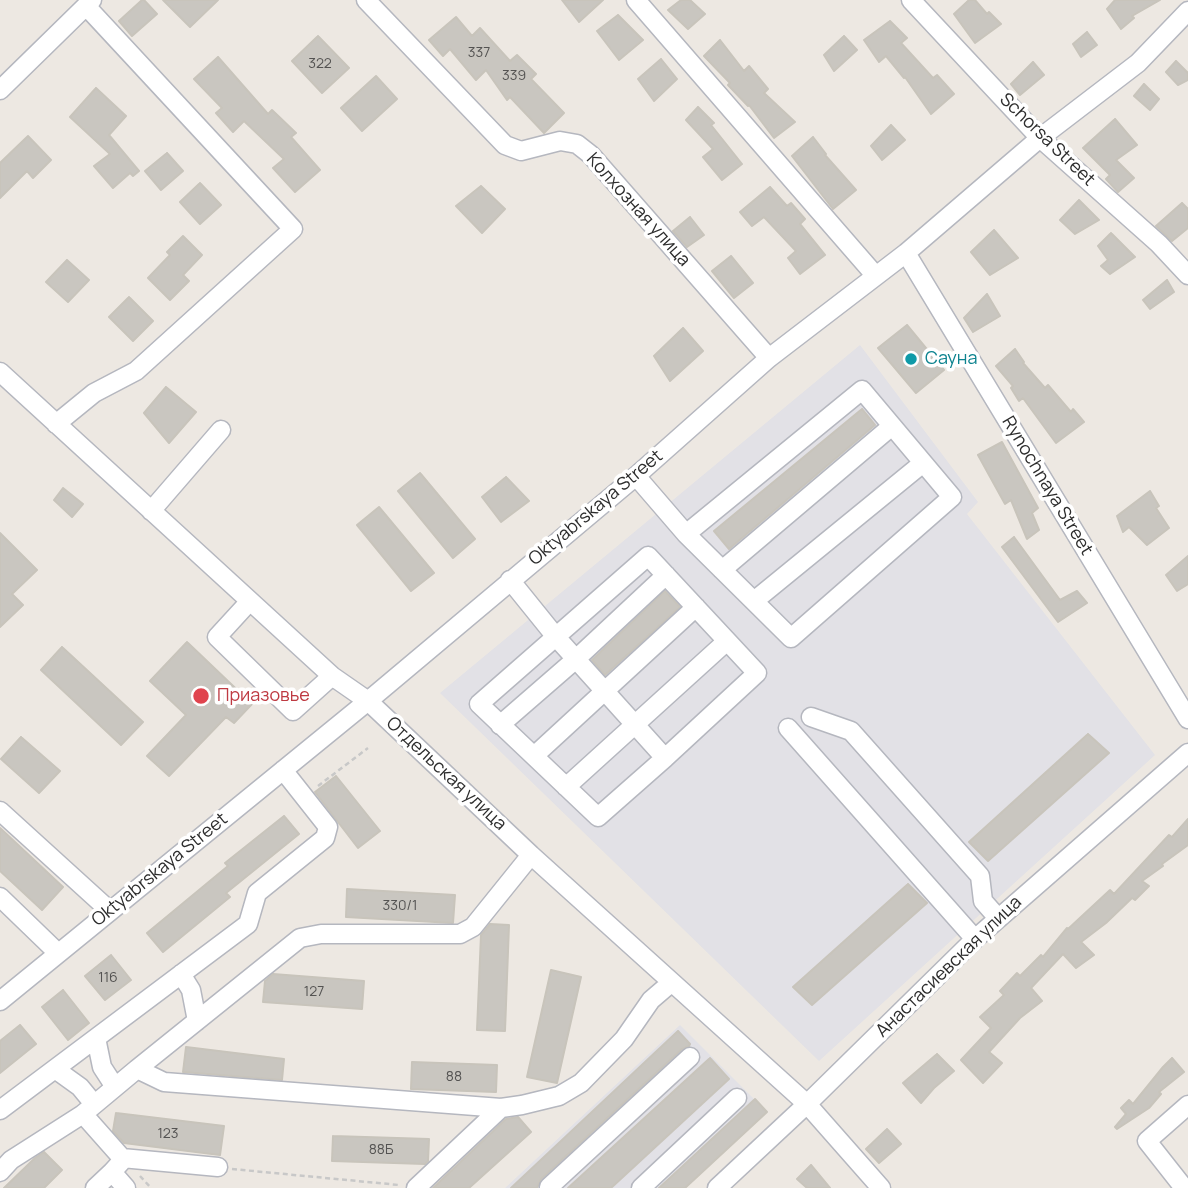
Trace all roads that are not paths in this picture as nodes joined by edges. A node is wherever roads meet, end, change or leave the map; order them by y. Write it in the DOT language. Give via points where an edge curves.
graph roads {
  1 [pos="366,0"];
  2 [pos="636,0"];
  3 [pos="911,0"];
  4 [pos="89,3"];
  5 [pos="1188,11"];
  6 [pos="0,90"];
  7 [pos="1040,138"];
  8 [pos="906,253"];
  9 [pos="875,275"];
  10 [pos="1188,275"];
  11 [pos="769,358"];
  12 [pos="0,372"];
  13 [pos="56,424"];
  14 [pos="892,426"];
  15 [pos="221,430"];
  16 [pos="923,463"];
  17 [pos="636,476"];
  18 [pos="151,511"];
  19 [pos="686,534"];
  20 [pos="722,570"];
  21 [pos="666,575"];
  22 [pos="510,580"];
  23 [pos="250,601"];
  24 [pos="754,601"];
  25 [pos="696,607"];
  26 [pos="556,637"];
  27 [pos="727,640"];
  28 [pos="576,659"];
  29 [pos="332,676"];
  30 [pos="604,691"];
  31 [pos="368,701"];
  32 [pos="811,717"];
  33 [pos="1188,719"];
  34 [pos="500,725"];
  35 [pos="635,725"];
  36 [pos="788,728"];
  37 [pos="1188,753"];
  38 [pos="534,756"];
  39 [pos="665,758"];
  40 [pos="283,770"];
  41 [pos="566,787"];
  42 [pos="0,811"];
  43 [pos="531,855"];
  44 [pos="0,897"];
  45 [pos="110,911"];
  46 [pos="998,918"];
  47 [pos="975,939"];
  48 [pos="58,953"];
  49 [pos="181,974"];
  50 [pos="672,982"];
  51 [pos="0,1000"];
  52 [pos="197,1021"];
  53 [pos="96,1038"];
  54 [pos="690,1057"];
  55 [pos="55,1069"];
  56 [pos="137,1069"];
  57 [pos="115,1087"];
  58 [pos="737,1098"];
  59 [pos="807,1104"];
  60 [pos="1188,1105"];
  61 [pos="501,1108"];
  62 [pos="88,1109"];
  63 [pos="0,1110"];
  64 [pos="117,1165"];
  65 [pos="218,1167"];
  66 [pos="0,1172"];
  67 [pos="417,1187"];
  68 [pos="95,1188"];
  69 [pos="127,1188"];
  70 [pos="549,1188"];
  71 [pos="641,1188"];
  72 [pos="717,1188"];
  73 [pos="881,1188"];
  74 [pos="1184,1188"];
  1 -- 11 [label="street, Колхозная улица" via="505,145 521,150 560,141 578,144 591,155"];
  2 -- 9 [label="street"];
  3 -- 7 [label="street, Schorsa Street"];
  4 -- 6 [label="street"];
  4 -- 13 [label="street" via="293,229 136,371 94,393"];
  5 -- 7 [label="street, Oktyabrskaya Street" via="1138,63"];
  7 -- 8 [label="street, Oktyabrskaya Street"];
  7 -- 10 [label="street, Schorsa Street"];
  8 -- 9 [label="street, Oktyabrskaya Street"];
  8 -- 33 [label="street, Rynochnaya Street"];
  9 -- 11 [label="street, Oktyabrskaya Street"];
  11 -- 17 [label="street, Oktyabrskaya Street"];
  12 -- 13 [label="street, Отдельская улица"];
  13 -- 18 [label="street, Отдельская улица"];
  14 -- 16 [label="street"];
  14 -- 19 [label="street" via="862,390"];
  14 -- 20 [label="street"];
  15 -- 18 [label="street"];
  16 -- 24 [label="street"];
  16 -- 24 [label="street" via="952,497 791,638"];
  17 -- 19 [label="street"];
  17 -- 22 [label="street, Oktyabrskaya Street"];
  18 -- 23 [label="street, Отдельская улица"];
  19 -- 20 [label="street"];
  20 -- 24 [label="street"];
  21 -- 25 [label="street"];
  21 -- 26 [label="street" via="649,556"];
  21 -- 28 [label="street"];
  22 -- 26 [label="street"];
  22 -- 31 [label="street, Oktyabrskaya Street"];
  23 -- 29 [label="street, Отдельская улица"];
  23 -- 29 [label="street" via="217,637 293,710"];
  25 -- 27 [label="street"];
  25 -- 30 [label="street"];
  26 -- 28 [label="street"];
  26 -- 34 [label="street" via="479,704"];
  27 -- 35 [label="street"];
  27 -- 39 [label="street" via="757,673"];
  28 -- 30 [label="street"];
  28 -- 34 [label="street"];
  29 -- 31 [label="street, Отдельская улица"];
  30 -- 35 [label="street"];
  30 -- 38 [label="street"];
  31 -- 40 [label="street, Oktyabrskaya Street"];
  31 -- 43 [label="street, Отдельская улица"];
  32 -- 46 [label="street" via="851,731 980,876 983,901"];
  34 -- 38 [label="street"];
  35 -- 39 [label="street"];
  35 -- 41 [label="street"];
  36 -- 47 [label="street"];
  37 -- 46 [label="street, Анастасиевская улица"];
  38 -- 41 [label="street"];
  39 -- 41 [label="street" via="598,817"];
  40 -- 45 [label="street, Oktyabrskaya Street"];
  40 -- 49 [label="street" via="328,827 325,838 257,893 248,924"];
  42 -- 45 [label="street"];
  43 -- 50 [label="street, Отдельская улица"];
  43 -- 52 [label="street" via="474,927 460,934 300,938"];
  44 -- 48 [label="street"];
  45 -- 48 [label="street, Oktyabrskaya Street"];
  46 -- 47 [label="street, Анастасиевская улица"];
  47 -- 59 [label="street, Анастасиевская улица"];
  48 -- 51 [label="street, Oktyabrskaya Street"];
  49 -- 52 [label="street" via="191,990"];
  49 -- 53 [label="street"];
  50 -- 59 [label="street, Отдельская улица"];
  50 -- 61 [label="street" via="651,1000 624,1039 581,1083 559,1096"];
  52 -- 56 [label="street"];
  53 -- 55 [label="street"];
  53 -- 57 [label="street" via="102,1067"];
  54 -- 70 [label="street"];
  55 -- 62 [label="street" via="80,1087"];
  55 -- 63 [label="street"];
  56 -- 57 [label="street"];
  56 -- 61 [label="street" via="164,1082"];
  57 -- 62 [label="street"];
  58 -- 71 [label="street"];
  59 -- 72 [label="street, Анастасиевская улица"];
  59 -- 73 [label="street, Отдельская улица"];
  60 -- 74 [label="street" via="1146,1142"];
  61 -- 67 [label="street"];
  62 -- 64 [label="street"];
  62 -- 66 [label="street"];
  64 -- 65 [label="street"];
  64 -- 68 [label="street"];
  64 -- 69 [label="street"];
}
